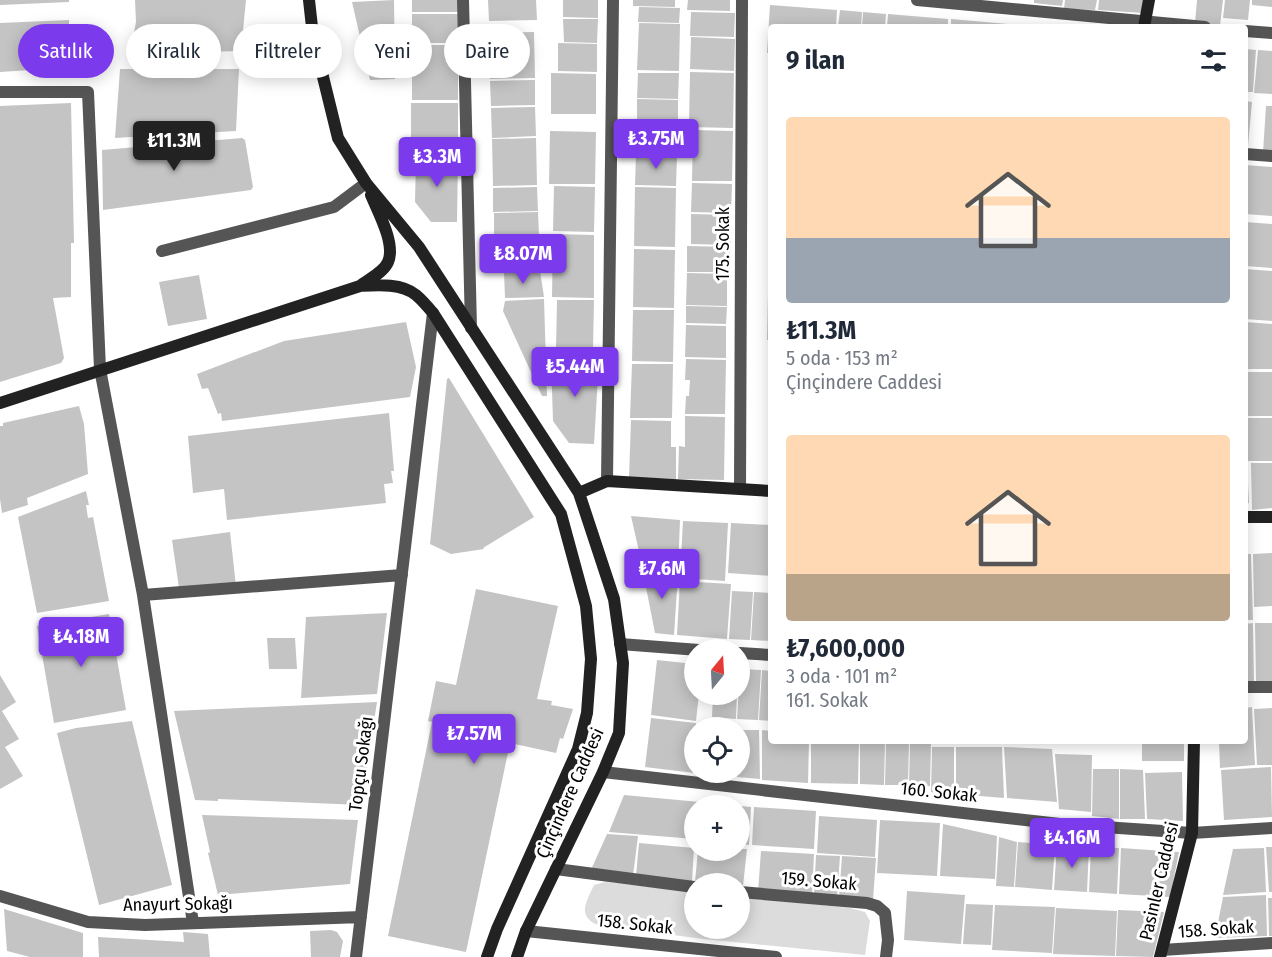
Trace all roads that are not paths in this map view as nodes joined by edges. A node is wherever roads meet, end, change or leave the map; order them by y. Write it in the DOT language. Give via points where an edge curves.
graph roads {
  1 [pos="309,0"];
  2 [pos="463,0"];
  3 [pos="613,0"];
  4 [pos="742,0"];
  5 [pos="917,0"];
  6 [pos="1149,0"];
  7 [pos="1144,24"];
  8 [pos="1248,31"];
  9 [pos="1272,33"];
  10 [pos="0,92"];
  11 [pos="1248,154"];
  12 [pos="1272,156"];
  13 [pos="366,183"];
  14 [pos="162,251"];
  15 [pos="360,286"];
  16 [pos="433,313"];
  17 [pos="471,328"];
  18 [pos="100,369"];
  19 [pos="0,403"];
  20 [pos="607,481"];
  21 [pos="740,489"];
  22 [pos="768,490"];
  23 [pos="579,493"];
  24 [pos="1272,517"];
  25 [pos="1248,518"];
  26 [pos="402,575"];
  27 [pos="143,595"];
  28 [pos="620,644"];
  29 [pos="684,649"];
  30 [pos="750,653"];
  31 [pos="768,655"];
  32 [pos="1248,687"];
  33 [pos="1272,687"];
  34 [pos="1194,744"];
  35 [pos="603,772"];
  36 [pos="1272,828"];
  37 [pos="1192,832"];
  38 [pos="556,869"];
  39 [pos="684,886"];
  40 [pos="750,893"];
  41 [pos="0,896"];
  42 [pos="361,917"];
  43 [pos="193,923"];
  44 [pos="526,931"];
  45 [pos="1272,943"];
  46 [pos="1161,954"];
  47 [pos="356,957"];
  48 [pos="487,957"];
  49 [pos="517,957"];
  50 [pos="776,957"];
  51 [pos="886,957"];
  1 -- 13 [label="main road, Çinçindere Caddesi" via="312,36 338,138"];
  2 -- 17 [label="street"];
  3 -- 20 [label="street"];
  4 -- 21 [label="street, 175. Sokak"];
  5 -- 7 [label="street"];
  6 -- 7 [label="main road"];
  8 -- 9 [label="street"];
  10 -- 18 [label="street" via="88,92"];
  11 -- 12 [label="street"];
  13 -- 14 [label="street" via="334,207"];
  13 -- 15 [label="main road" via="391,249 388,263"];
  13 -- 17 [label="main road, Çinçindere Caddesi" via="419,247"];
  15 -- 16 [label="main road, Çinçindere Caddesi" via="382,285 415,293"];
  15 -- 18 [label="main road"];
  16 -- 26 [label="street, Topçu Sokağı"];
  16 -- 48 [label="main road, Çinçindere Caddesi" via="561,514 586,606 591,659 587,713 578,749"];
  17 -- 23 [label="main road, Çinçindere Caddesi"];
  18 -- 19 [label="main road"];
  18 -- 27 [label="street"];
  20 -- 21 [label="main road"];
  20 -- 23 [label="main road"];
  21 -- 22 [label="main road"];
  23 -- 28 [label="main road, Çinçindere Caddesi" via="614,599"];
  24 -- 25 [label="main road"];
  26 -- 27 [label="street"];
  26 -- 42 [label="street, Topçu Sokağı"];
  27 -- 43 [label="street"];
  28 -- 29 [label="street"];
  28 -- 35 [label="main road, Çinçindere Caddesi" via="619,733"];
  30 -- 31 [label="street"];
  32 -- 33 [label="street"];
  34 -- 37 [label="main road, Pasinler Caddesi"];
  35 -- 37 [label="street, 160. Sokak" via="1060,824"];
  35 -- 38 [label="main road, Çinçindere Caddesi"];
  36 -- 37 [label="street, 160. Sokak"];
  37 -- 46 [label="main road, Pasinler Caddesi"];
  38 -- 39 [label="street"];
  38 -- 44 [label="main road, Çinçindere Caddesi"];
  40 -- 51 [label="street, 159. Sokak" via="877,906 885,913"];
  41 -- 43 [label="street, Anayurt Sokağı" via="88,922"];
  42 -- 43 [label="street, Anayurt Sokağı"];
  42 -- 47 [label="street, Topçu Sokağı"];
  44 -- 49 [label="main road, Çinçindere Caddesi"];
  44 -- 50 [label="street, 158. Sokak"];
  45 -- 46 [label="street, 158. Sokak"];
}
